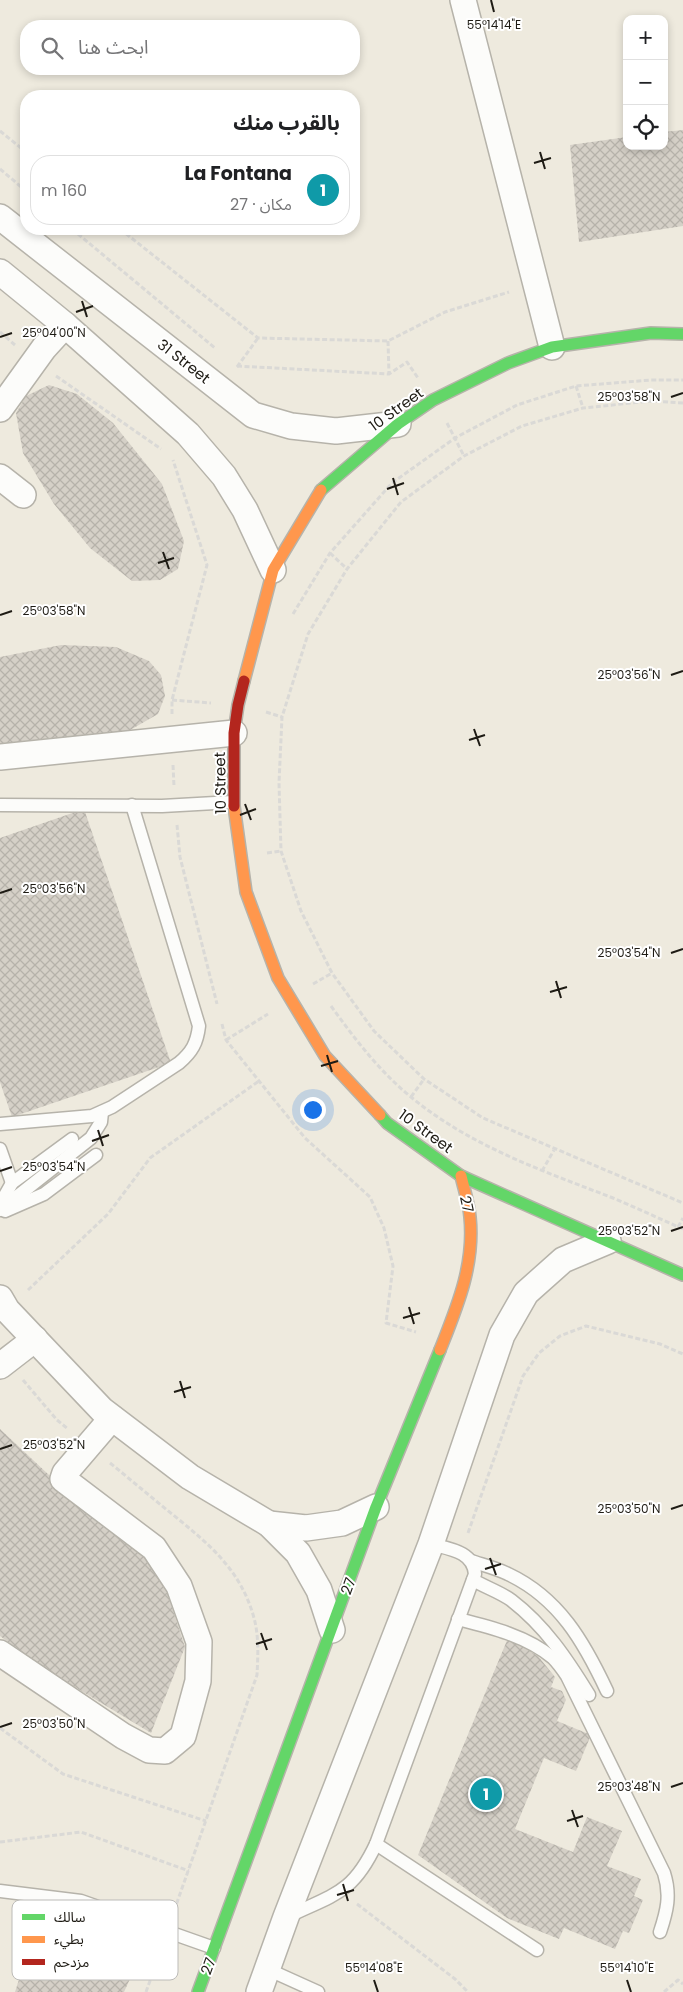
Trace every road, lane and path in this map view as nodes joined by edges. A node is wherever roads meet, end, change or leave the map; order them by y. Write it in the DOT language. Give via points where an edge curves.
graph roads {
  1 [pos="463,0"];
  2 [pos="0,130"];
  3 [pos="20,147"];
  4 [pos="0,169"];
  5 [pos="20,186"];
  6 [pos="0,216"];
  7 [pos="20,232"];
  8 [pos="24,235"];
  9 [pos="79,235"];
  10 [pos="128,235"];
  11 [pos="0,272"];
  12 [pos="535,284"];
  13 [pos="65,325"];
  14 [pos="683,334"];
  15 [pos="388,340"];
  16 [pos="552,347"];
  17 [pos="222,354"];
  18 [pos="230,360"];
  19 [pos="389,374"];
  20 [pos="683,380"];
  21 [pos="576,386"];
  22 [pos="433,400"];
  23 [pos="683,403"];
  24 [pos="583,408"];
  25 [pos="0,409"];
  26 [pos="398,424"];
  27 [pos="455,438"];
  28 [pos="464,456"];
  29 [pos="0,476"];
  30 [pos="23,495"];
  31 [pos="330,553"];
  32 [pos="347,568"];
  33 [pos="272,570"];
  34 [pos="292,615"];
  35 [pos="172,700"];
  36 [pos="267,703"];
  37 [pos="238,705"];
  38 [pos="264,721"];
  39 [pos="234,733"];
  40 [pos="0,757"];
  41 [pos="233,802"];
  42 [pos="0,805"];
  43 [pos="132,805"];
  44 [pos="282,851"];
  45 [pos="269,862"];
  46 [pos="332,973"];
  47 [pos="310,975"];
  48 [pos="314,983"];
  49 [pos="319,990"];
  50 [pos="330,1005"];
  51 [pos="424,1079"];
  52 [pos="259,1081"];
  53 [pos="411,1097"];
  54 [pos="102,1112"];
  55 [pos="0,1124"];
  56 [pos="72,1139"];
  57 [pos="0,1149"];
  58 [pos="554,1150"];
  59 [pos="96,1155"];
  60 [pos="542,1171"];
  61 [pos="461,1176"];
  62 [pos="12,1183"];
  63 [pos="683,1203"];
  64 [pos="0,1204"];
  65 [pos="0,1212"];
  66 [pos="683,1218"];
  67 [pos="678,1227"];
  68 [pos="683,1229"];
  69 [pos="608,1241"];
  70 [pos="683,1275"];
  71 [pos="4,1304"];
  72 [pos="35,1339"];
  73 [pos="683,1354"];
  74 [pos="0,1366"];
  75 [pos="112,1418"];
  76 [pos="376,1507"];
  77 [pos="269,1524"];
  78 [pos="431,1544"];
  79 [pos="461,1553"];
  80 [pos="472,1561"];
  81 [pos="473,1580"];
  82 [pos="458,1619"];
  83 [pos="332,1630"];
  84 [pos="0,1653"];
  85 [pos="607,1691"];
  86 [pos="589,1695"];
  87 [pos="0,1728"];
  88 [pos="206,1821"];
  89 [pos="0,1842"];
  90 [pos="376,1844"];
  91 [pos="188,1871"];
  92 [pos="0,1891"];
  93 [pos="341,1892"];
  94 [pos="72,1900"];
  95 [pos="286,1917"];
  96 [pos="660,1932"];
  97 [pos="178,1935"];
  98 [pos="214,1948"];
  99 [pos="537,1950"];
  100 [pos="263,1981"];
  101 [pos="683,1984"];
  102 [pos="198,1992"];
  103 [pos="318,1992"];
  104 [pos="468,1992"];
  105 [pos="664,1992"];
  1 -- 12 [label="street"];
  2 -- 3 [label="path"];
  4 -- 5 [label="path"];
  6 -- 7 [label="street, 31 Street"];
  8 -- 26 [label="street, 31 Street" via="253,415 291,426 336,431"];
  9 -- 17 [label="path"];
  10 -- 15 [label="path" via="258,338"];
  11 -- 13 [label="street"];
  12 -- 15 [label="path" via="445,312"];
  12 -- 16 [label="street"];
  13 -- 25 [label="street" via="44,348"];
  13 -- 33 [label="street" via="188,434 224,476 245,510"];
  14 -- 16 [label="street, 10 Street" via="651,333"];
  15 -- 19 [label="path"];
  16 -- 22 [label="street, 10 Street" via="508,363"];
  18 -- 19 [label="path" via="238,366"];
  19 -- 22 [label="path" via="407,362"];
  20 -- 21 [label="path"];
  21 -- 24 [label="path"];
  21 -- 27 [label="path" via="517,405"];
  22 -- 26 [label="street, 10 Street"];
  22 -- 27 [label="path"];
  23 -- 24 [label="path" via="651,401"];
  24 -- 28 [label="path" via="522,426"];
  26 -- 33 [label="street, 10 Street" via="322,489"];
  27 -- 28 [label="path"];
  27 -- 31 [label="path" via="392,483"];
  28 -- 32 [label="path" via="401,502"];
  29 -- 30 [label="street"];
  31 -- 32 [label="path"];
  31 -- 34 [label="path"];
  32 -- 44 [label="path" via="308,634 282,717 279,783"];
  33 -- 37 [label="street, 10 Street"];
  35 -- 37 [label="path"];
  36 -- 38 [label="path"];
  37 -- 39 [label="street, 10 Street"];
  39 -- 40 [label="street"];
  39 -- 41 [label="street, 10 Street"];
  41 -- 43 [label="lane"];
  41 -- 61 [label="street, 10 Street" via="246,892 278,978 290,1000 325,1056 388,1122"];
  42 -- 43 [label="lane"];
  43 -- 54 [label="lane" via="199,1026 197,1040 190,1053"];
  44 -- 45 [label="path" via="267,853"];
  44 -- 46 [label="path" via="301,911"];
  46 -- 48 [label="path"];
  46 -- 51 [label="path" via="374,1031"];
  47 -- 48 [label="path"];
  48 -- 49 [label="path"];
  50 -- 53 [label="path" via="362,1049"];
  51 -- 53 [label="path"];
  51 -- 58 [label="path" via="483,1118"];
  52 -- 71 [label="path" via="150,1158 108,1214"];
  53 -- 60 [label="path" via="474,1140"];
  54 -- 55 [label="lane" via="81,1118"];
  54 -- 65 [label="lane" via="101,1122 91,1138"];
  56 -- 62 [label="lane"];
  57 -- 62 [label="lane"];
  58 -- 60 [label="path"];
  58 -- 63 [label="path"];
  59 -- 65 [label="lane" via="44,1194"];
  60 -- 67 [label="path"];
  61 -- 69 [label="street, 10 Street"];
  61 -- 76 [label="street, 27" via="470,1217 470,1259 460,1301"];
  62 -- 64 [label="lane"];
  66 -- 67 [label="path"];
  67 -- 68 [label="path"];
  69 -- 70 [label="street, 10 Street"];
  69 -- 78 [label="street" via="563,1260 526,1293 502,1336"];
  71 -- 72 [label="street"];
  72 -- 74 [label="street"];
  72 -- 75 [label="street"];
  73 -- 79 [label="path" via="660,1344 586,1326 560,1336 539,1353 523,1376"];
  75 -- 77 [label="street" via="190,1477"];
  75 -- 84 [label="street" via="63,1479 154,1548 179,1586 199,1642 198,1682 183,1736 166,1751 149,1750"];
  76 -- 77 [label="street" via="342,1523 306,1528"];
  76 -- 83 [label="street, 27"];
  77 -- 83 [label="street" via="298,1554 320,1590"];
  78 -- 79 [label="lane"];
  78 -- 95 [label="street"];
  79 -- 80 [label="lane"];
  80 -- 81 [label="lane"];
  80 -- 85 [label="lane" via="508,1574 541,1595 569,1622"];
  81 -- 82 [label="lane"];
  81 -- 86 [label="lane" via="510,1599 541,1626 567,1658"];
  82 -- 90 [label="lane"];
  82 -- 96 [label="lane" via="494,1628 537,1646 554,1659 567,1676 664,1873 669,1899"];
  83 -- 98 [label="street, 27"];
  87 -- 88 [label="path" via="63,1774"];
  89 -- 91 [label="path" via="80,1832"];
  90 -- 93 [label="lane" via="355,1880"];
  90 -- 99 [label="lane"];
  92 -- 94 [label="lane"];
  93 -- 95 [label="lane"];
  93 -- 104 [label="path"];
  95 -- 100 [label="street"];
  97 -- 98 [label="lane"];
  98 -- 102 [label="street, 27"];
  100 -- 103 [label="lane"];
  101 -- 105 [label="path" via="678,1980"];
}
